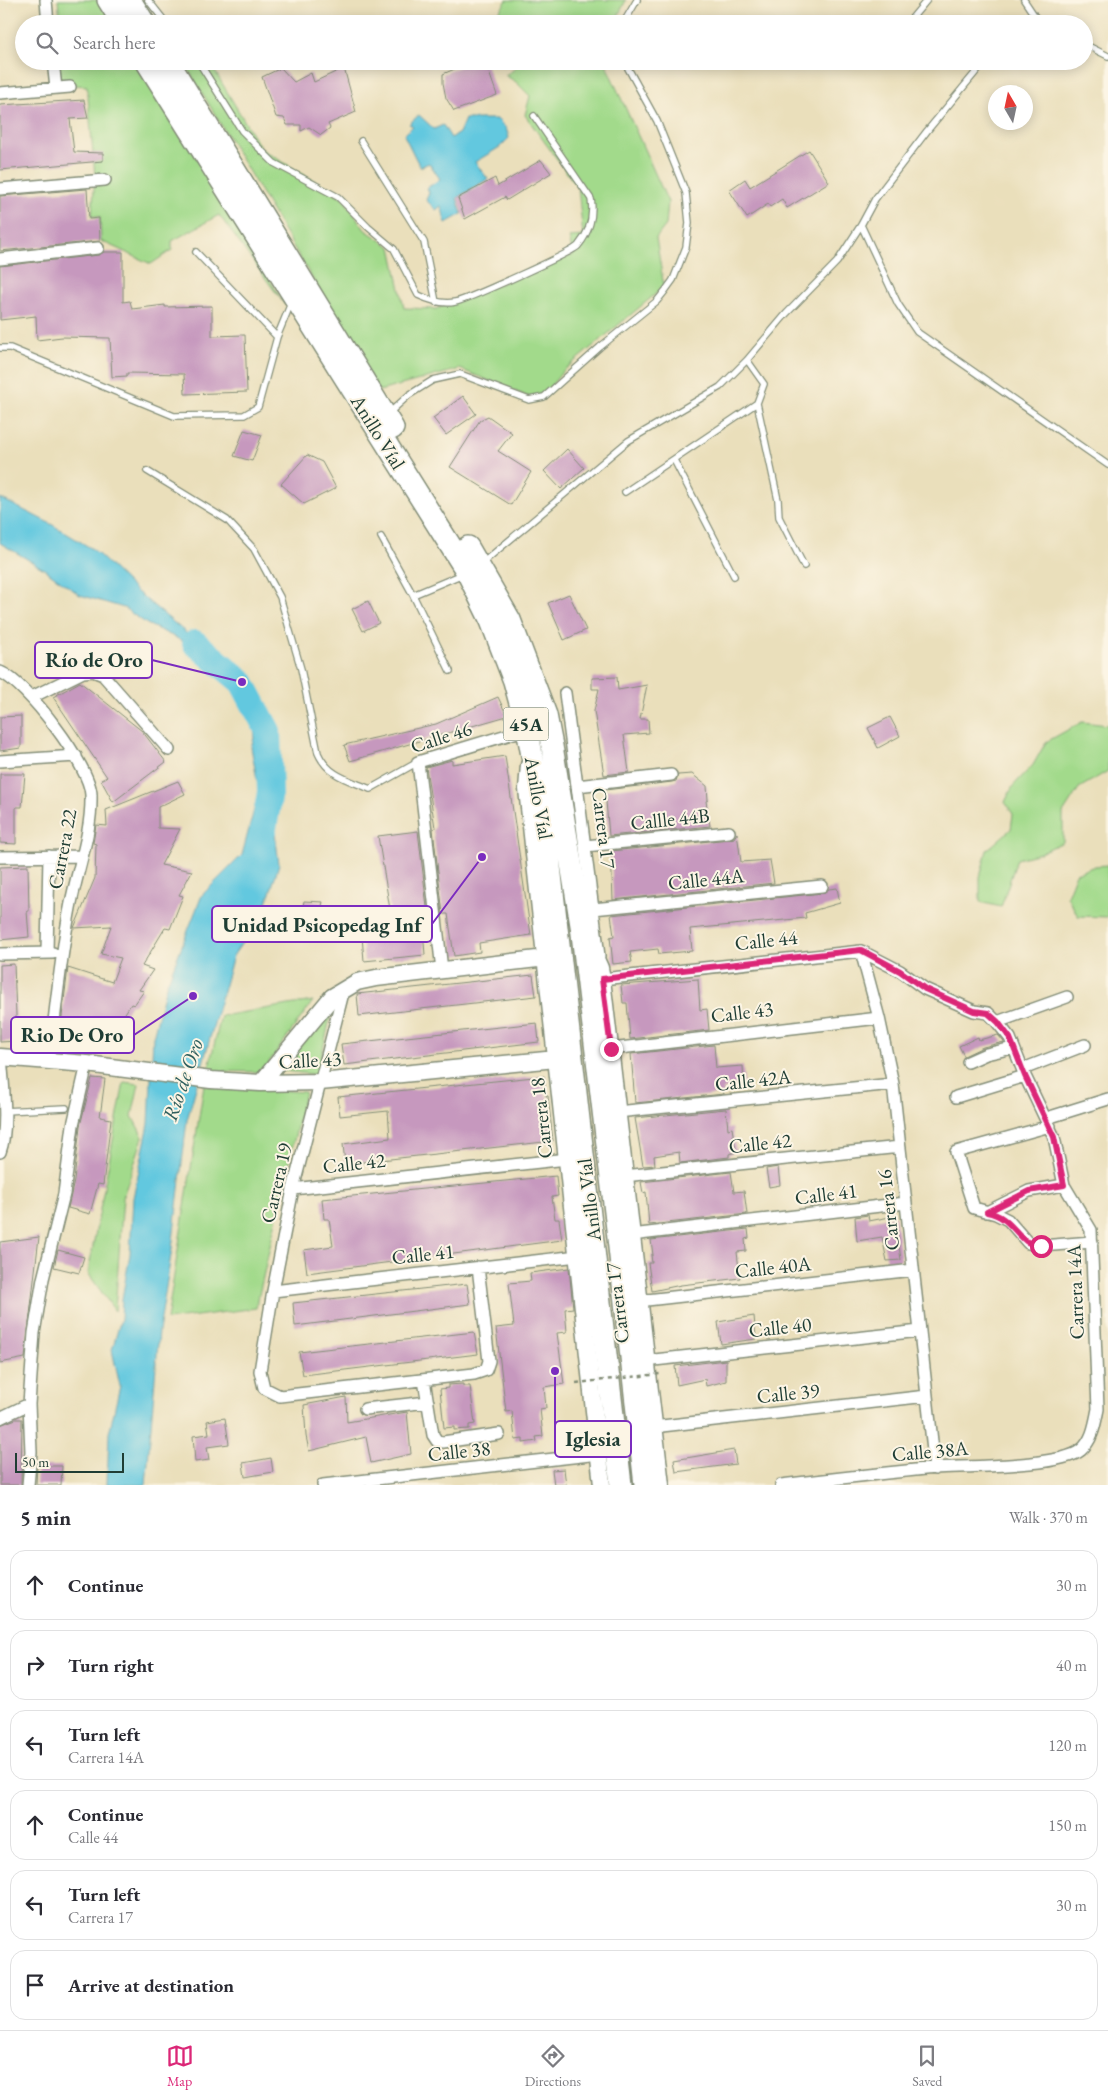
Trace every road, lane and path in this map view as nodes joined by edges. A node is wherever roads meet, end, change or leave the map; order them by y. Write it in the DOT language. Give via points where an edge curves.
graph roads {
  1 [pos="46,0"];
  2 [pos="108,0"];
  3 [pos="130,0"];
  4 [pos="148,0"];
  5 [pos="637,0"];
  6 [pos="928,0"];
  7 [pos="1024,0"];
  8 [pos="47,15"];
  9 [pos="117,15"];
  10 [pos="139,15"];
  11 [pos="160,15"];
  12 [pos="628,15"];
  13 [pos="915,15"];
  14 [pos="1034,15"];
  15 [pos="1093,48"];
  16 [pos="1108,56"];
  17 [pos="54,70"];
  18 [pos="152,70"];
  19 [pos="174,70"];
  20 [pos="204,70"];
  21 [pos="629,70"];
  22 [pos="978,70"];
  23 [pos="70,87"];
  24 [pos="56,88"];
  25 [pos="0,93"];
  26 [pos="534,116"];
  27 [pos="361,141"];
  28 [pos="105,180"];
  29 [pos="0,189"];
  30 [pos="861,225"];
  31 [pos="98,248"];
  32 [pos="196,252"];
  33 [pos="0,259"];
  34 [pos="293,298"];
  35 [pos="436,302"];
  36 [pos="277,337"];
  37 [pos="0,348"];
  38 [pos="747,360"];
  39 [pos="757,403"];
  40 [pos="385,416"];
  41 [pos="674,460"];
  42 [pos="1108,465"];
  43 [pos="147,471"];
  44 [pos="625,492"];
  45 [pos="381,537"];
  46 [pos="804,566"];
  47 [pos="473,569"];
  48 [pos="734,576"];
  49 [pos="413,595"];
  50 [pos="0,672"];
  51 [pos="450,672"];
  52 [pos="565,693"];
  53 [pos="32,697"];
  54 [pos="528,737"];
  55 [pos="169,750"];
  56 [pos="76,756"];
  57 [pos="0,761"];
  58 [pos="418,762"];
  59 [pos="671,775"];
  60 [pos="578,786"];
  61 [pos="729,832"];
  62 [pos="585,846"];
  63 [pos="49,856"];
  64 [pos="82,856"];
  65 [pos="0,857"];
  66 [pos="822,886"];
  67 [pos="587,917"];
  68 [pos="861,950"];
  69 [pos="47,952"];
  70 [pos="62,953"];
  71 [pos="0,954"];
  72 [pos="546,958"];
  73 [pos="442,970"];
  74 [pos="601,974"];
  75 [pos="344,988"];
  76 [pos="1067,997"];
  77 [pos="879,1018"];
  78 [pos="998,1022"];
  79 [pos="52,1039"];
  80 [pos="1085,1045"];
  81 [pos="1013,1048"];
  82 [pos="611,1049"];
  83 [pos="1,1057"];
  84 [pos="35,1059"];
  85 [pos="556,1059"];
  86 [pos="66,1062"];
  87 [pos="968,1062"];
  88 [pos="87,1064"];
  89 [pos="1024,1073"];
  90 [pos="320,1082"];
  91 [pos="261,1083"];
  92 [pos="893,1084"];
  93 [pos="956,1097"];
  94 [pos="1108,1099"];
  95 [pos="66,1108"];
  96 [pos="4,1111"];
  97 [pos="617,1112"];
  98 [pos="1048,1122"];
  99 [pos="900,1147"];
  100 [pos="0,1152"];
  101 [pos="567,1159"];
  102 [pos="624,1176"];
  103 [pos="1064,1185"];
  104 [pos="293,1189"];
  105 [pos="906,1203"];
  106 [pos="987,1212"];
  107 [pos="631,1235"];
  108 [pos="1092,1242"];
  109 [pos="578,1256"];
  110 [pos="478,1267"];
  111 [pos="913,1270"];
  112 [pos="273,1291"];
  113 [pos="638,1301"];
  114 [pos="920,1331"];
  115 [pos="645,1361"];
  116 [pos="660,1374"];
  117 [pos="424,1380"];
  118 [pos="576,1383"];
  119 [pos="927,1396"];
  120 [pos="428,1402"];
  121 [pos="29,1404"];
  122 [pos="365,1409"];
  123 [pos="0,1418"];
  124 [pos="653,1427"];
  125 [pos="499,1434"];
  126 [pos="1081,1450"];
  127 [pos="598,1454"];
  128 [pos="935,1468"];
  129 [pos="428,1473"];
  130 [pos="833,1482"];
  131 [pos="28,1485"];
  132 [pos="323,1485"];
  133 [pos="430,1485"];
  134 [pos="602,1485"];
  135 [pos="621,1485"];
  136 [pos="645,1485"];
  137 [pos="660,1485"];
  138 [pos="781,1485"];
  1 -- 8 [label="street"];
  2 -- 9 [label="highway"];
  3 -- 10 [label="highway"];
  4 -- 11 [label="lane"];
  5 -- 12 [label="lane"];
  6 -- 13 [label="lane"];
  7 -- 14 [label="lane"];
  15 -- 16 [label="lane"];
  17 -- 24 [label="street"];
  18 -- 34 [label="highway, Anillo Víal / 45A"];
  19 -- 40 [label="highway, Anillo Víal / 45A"];
  20 -- 35 [label="lane" via="242,131 274,163 338,198 394,248 418,295"];
  21 -- 40 [label="lane" via="657,121 686,194 686,247 673,280 657,301 544,397 528,400 460,374 433,380"];
  22 -- 30 [label="lane" via="898,168"];
  23 -- 24 [label="street"];
  24 -- 25 [label="street"];
  26 -- 35 [label="lane" via="591,199 589,226 577,247 541,266 455,302"];
  27 -- 35 [label="lane" via="424,242"];
  28 -- 29 [label="street"];
  30 -- 38 [label="lane" via="836,262"];
  30 -- 42 [label="lane" via="898,304 917,332"];
  31 -- 33 [label="street"];
  32 -- 36 [label="lane"];
  34 -- 36 [label="lane"];
  34 -- 47 [label="highway, Anillo Víal / 45A"];
  36 -- 37 [label="lane" via="258,407 244,415 174,416 10,348"];
  38 -- 39 [label="lane" via="764,384"];
  38 -- 47 [label="lane" via="720,386 628,441"];
  39 -- 41 [label="lane"];
  39 -- 46 [label="lane" via="779,517"];
  40 -- 47 [label="highway, Anillo Víal / 45A"];
  41 -- 44 [label="lane"];
  41 -- 48 [label="lane"];
  43 -- 58 [label="lane, Calle 46" via="227,520 254,549 280,597 323,764 330,771 370,789"];
  45 -- 49 [label="lane"];
  47 -- 49 [label="lane"];
  47 -- 54 [label="highway, Anillo Víal / 45A" via="520,699"];
  47 -- 67 [label="highway, Anillo Víal / 45A" via="510,620 546,714 570,852"];
  49 -- 51 [label="lane"];
  50 -- 53 [label="street, Carrera 22" via="8,675"];
  52 -- 60 [label="street, Carrera 17"];
  53 -- 55 [label="street" via="82,672 93,671 103,675"];
  53 -- 56 [label="street, Carrera 22"];
  54 -- 58 [label="street, Calle 46"];
  54 -- 72 [label="street, Carrera 18" via="527,789"];
  54 -- 135 [label="highway, Anillo Víal / 45A" via="549,858"];
  56 -- 57 [label="street"];
  56 -- 64 [label="street, Carrera 22" via="92,792"];
  58 -- 73 [label="street"];
  59 -- 60 [label="street"];
  60 -- 62 [label="street, Carrera 17"];
  61 -- 62 [label="street, Callle 44B"];
  62 -- 67 [label="street, Carrera 17"];
  63 -- 64 [label="street"];
  63 -- 65 [label="street"];
  63 -- 69 [label="street"];
  64 -- 70 [label="street, Carrera 22"];
  66 -- 67 [label="street, Calle 44A"];
  67 -- 74 [label="street, Carrera 17"];
  67 -- 136 [label="highway, Anillo Víal / 45A"];
  68 -- 74 [label="street, Calle 44"];
  68 -- 77 [label="street, Carrera 16"];
  68 -- 78 [label="street" via="925,989 974,1011 988,1013"];
  69 -- 70 [label="street"];
  69 -- 71 [label="street"];
  70 -- 79 [label="street, Carrera 22"];
  72 -- 73 [label="street"];
  72 -- 85 [label="street, Carrera 18"];
  73 -- 75 [label="street" via="376,978"];
  74 -- 82 [label="street, Carrera 17"];
  75 -- 90 [label="street, Carrera 19"];
  75 -- 91 [label="street" via="332,997"];
  76 -- 78 [label="street"];
  77 -- 82 [label="street, Calle 43"];
  77 -- 92 [label="street, Carrera 16"];
  78 -- 81 [label="street, Carrera 14A"];
  79 -- 84 [label="street"];
  79 -- 86 [label="street"];
  80 -- 89 [label="street"];
  81 -- 87 [label="street"];
  81 -- 89 [label="street, Carrera 14A"];
  82 -- 97 [label="street, Carrera 17"];
  83 -- 84 [label="street, Calle 43"];
  83 -- 96 [label="street"];
  84 -- 86 [label="street, Calle 43"];
  85 -- 90 [label="street, Calle 43"];
  85 -- 101 [label="street, Carrera 18"];
  86 -- 88 [label="street, Calle 43"];
  88 -- 91 [label="street, Calle 43"];
  88 -- 121 [label="street" via="73,1125 64,1194 43,1279"];
  89 -- 93 [label="street"];
  89 -- 98 [label="street, Carrera 14A"];
  90 -- 91 [label="street, Calle 43"];
  90 -- 104 [label="street, Carrera 19"];
  92 -- 97 [label="street, Calle 42A"];
  92 -- 99 [label="street, Carrera 16"];
  94 -- 98 [label="street"];
  95 -- 96 [label="lane"];
  96 -- 100 [label="street"];
  97 -- 102 [label="street, Carrera 17"];
  98 -- 103 [label="street, Carrera 14A"];
  98 -- 106 [label="street" via="956,1152 974,1208"];
  99 -- 102 [label="street, Calle 42"];
  99 -- 105 [label="street, Carrera 16"];
  101 -- 104 [label="street, Calle 42"];
  101 -- 109 [label="street, Carrera 18"];
  102 -- 107 [label="street, Carrera 17"];
  103 -- 106 [label="street" via="1029,1191"];
  103 -- 108 [label="street, Carrera 14A" via="1091,1230"];
  104 -- 112 [label="street, Carrera 19"];
  105 -- 107 [label="street, Calle 41"];
  105 -- 111 [label="street, Carrera 16"];
  106 -- 108 [label="street" via="1008,1220 1028,1243 1041,1246"];
  107 -- 113 [label="street, Carrera 17"];
  108 -- 126 [label="street, Carrera 14A" via="1098,1409 1093,1434"];
  109 -- 110 [label="street, Calle 41"];
  109 -- 127 [label="street, Carrera 18"];
  110 -- 112 [label="street, Calle 41"];
  110 -- 117 [label="street" via="488,1360 486,1370"];
  111 -- 113 [label="street, Calle 40A"];
  111 -- 114 [label="street, Carrera 16"];
  112 -- 117 [label="street, Carrera 19" via="260,1371 264,1388 280,1396"];
  113 -- 115 [label="street, Carrera 17"];
  114 -- 115 [label="street, Calle 40"];
  114 -- 119 [label="street, Carrera 16"];
  115 -- 124 [label="street, Carrera 17"];
  116 -- 118 [label="path, bridge"];
  117 -- 120 [label="street"];
  119 -- 124 [label="street, Calle 39"];
  119 -- 128 [label="street, Carrera 16"];
  120 -- 122 [label="street"];
  120 -- 125 [label="street" via="437,1441"];
  121 -- 123 [label="street"];
  121 -- 131 [label="street"];
  124 -- 137 [label="street, Carrera 17"];
  126 -- 128 [label="street, Calle 38A" via="1062,1459 1042,1462"];
  127 -- 129 [label="street, Calle 38"];
  127 -- 134 [label="street, Carrera 18"];
  128 -- 130 [label="street, Calle 38A"];
  129 -- 132 [label="street, Calle 38"];
  129 -- 133 [label="street"];
  130 -- 138 [label="street, Calle 38A"];
}
